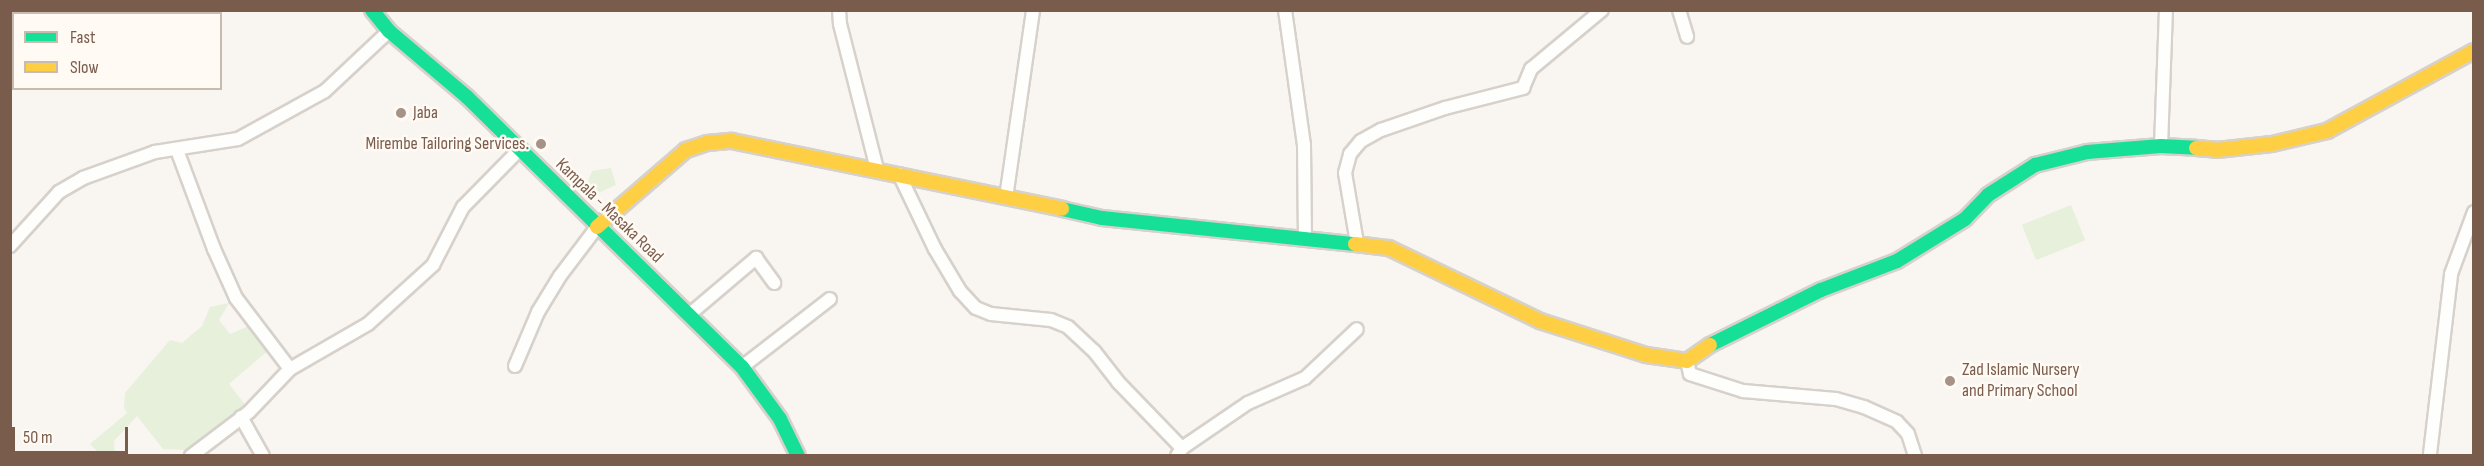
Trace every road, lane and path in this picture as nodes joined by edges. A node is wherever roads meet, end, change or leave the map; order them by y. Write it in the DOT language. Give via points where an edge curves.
graph roads {
  1 [pos="372,10"];
  2 [pos="839,10"];
  3 [pos="1034,10"];
  4 [pos="1285,10"];
  5 [pos="1602,10"];
  6 [pos="1678,10"];
  7 [pos="2166,10"];
  8 [pos="389,31"];
  9 [pos="1687,37"];
  10 [pos="2474,51"];
  11 [pos="2161,146"];
  12 [pos="520,149"];
  13 [pos="177,150"];
  14 [pos="877,169"];
  15 [pos="898,174"];
  16 [pos="1006,198"];
  17 [pos="2474,212"];
  18 [pos="597,226"];
  19 [pos="1305,238"];
  20 [pos="1357,243"];
  21 [pos="10,246"];
  22 [pos="774,283"];
  23 [pos="830,298"];
  24 [pos="690,314"];
  25 [pos="1357,329"];
  26 [pos="1687,361"];
  27 [pos="515,366"];
  28 [pos="742,367"];
  29 [pos="290,369"];
  30 [pos="241,417"];
  31 [pos="1179,452"];
  32 [pos="2430,454"];
  33 [pos="191,456"];
  34 [pos="263,456"];
  35 [pos="798,456"];
  36 [pos="1915,456"];
  1 -- 8 [label="street, Kampala - Masaka Road"];
  2 -- 14 [label="street"];
  3 -- 16 [label="street"];
  4 -- 19 [label="street" via="1304,146"];
  5 -- 20 [label="street" via="1531,69 1523,88 1445,108 1361,141 1350,154 1345,173"];
  6 -- 9 [label="street"];
  7 -- 11 [label="street"];
  8 -- 12 [label="street, Kampala - Masaka Road" via="467,97"];
  8 -- 13 [label="street" via="325,90 274,121 238,139"];
  10 -- 11 [label="street" via="2327,131 2272,144 2217,150"];
  11 -- 26 [label="street" via="2086,152 2036,165 1988,195 1965,219 1897,261 1821,290 1712,344"];
  12 -- 18 [label="street, Kampala - Masaka Road"];
  12 -- 29 [label="street" via="463,207 433,265 368,324"];
  13 -- 21 [label="street" via="155,152 117,165 59,192"];
  13 -- 29 [label="street" via="236,298"];
  14 -- 15 [label="street"];
  14 -- 18 [label="street" via="732,141 713,141 686,150"];
  15 -- 16 [label="street"];
  15 -- 31 [label="street" via="935,249 960,291 976,308 991,314 1051,320 1068,327 1094,351"];
  16 -- 19 [label="street" via="1102,219"];
  17 -- 32 [label="street" via="2451,274"];
  18 -- 24 [label="street, Kampala - Masaka Road"];
  18 -- 27 [label="street" via="538,312"];
  19 -- 20 [label="street"];
  20 -- 26 [label="street" via="1389,248 1540,321 1646,355"];
  22 -- 24 [label="street" via="756,258"];
  23 -- 28 [label="street"];
  24 -- 28 [label="street, Kampala - Masaka Road"];
  25 -- 31 [label="street" via="1305,378 1248,403"];
  26 -- 36 [label="street" via="1690,374 1743,391 1836,399 1864,407 1897,422 1908,434"];
  28 -- 35 [label="street, Kampala - Masaka Road" via="780,419"];
  29 -- 30 [label="street"];
  30 -- 33 [label="street"];
  30 -- 34 [label="street"];
}
